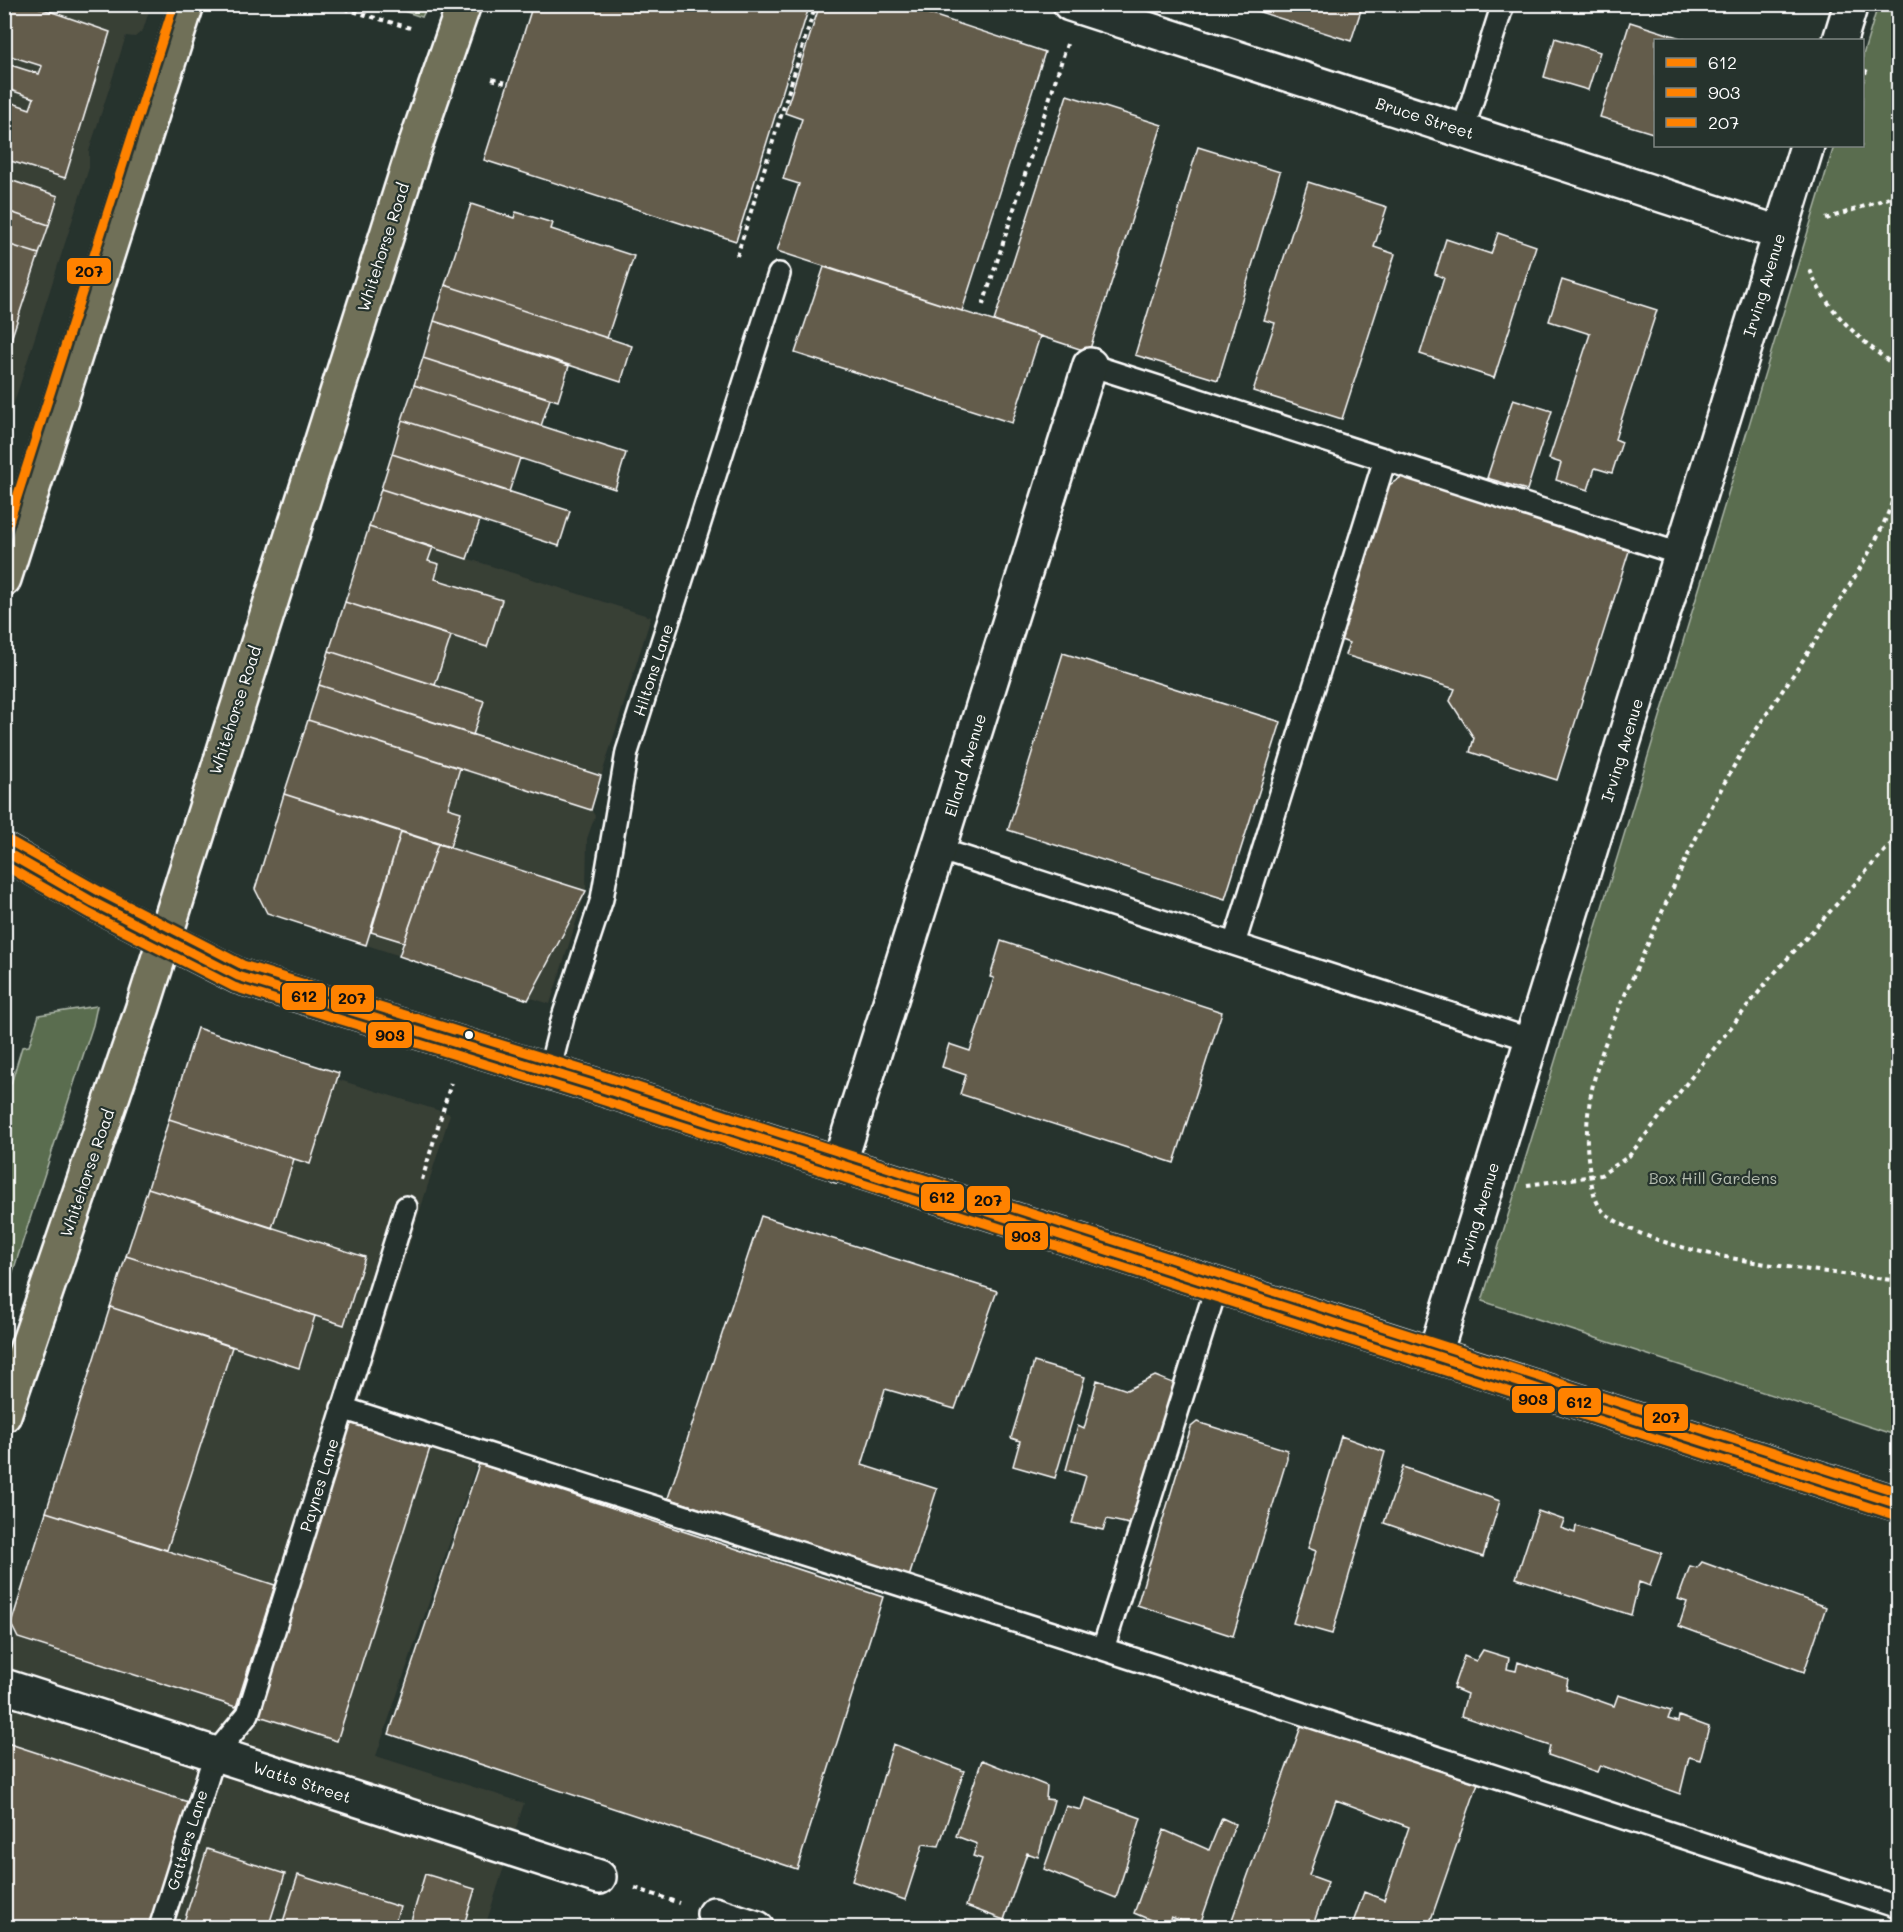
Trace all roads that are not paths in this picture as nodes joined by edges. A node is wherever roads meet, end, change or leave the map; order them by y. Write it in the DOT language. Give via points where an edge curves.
graph roads {
  1 [pos="187,4"];
  2 [pos="464,4"];
  3 [pos="1070,4"];
  4 [pos="1503,4"];
  5 [pos="1851,4"];
  6 [pos="1157,18"];
  7 [pos="1840,39"];
  8 [pos="1463,130"];
  9 [pos="1807,147"];
  10 [pos="1779,233"];
  11 [pos="779,274"];
  12 [pos="1090,365"];
  13 [pos="1385,459"];
  14 [pos="1683,555"];
  15 [pos="4,579"];
  16 [pos="938,849"];
  17 [pos="4,851"];
  18 [pos="165,939"];
  19 [pos="1234,944"];
  20 [pos="1532,1040"];
  21 [pos="549,1072"];
  22 [pos="839,1165"];
  23 [pos="406,1206"];
  24 [pos="1216,1285"];
  25 [pos="1435,1354"];
  26 [pos="342,1408"];
  27 [pos="4,1415"];
  28 [pos="1899,1504"];
  29 [pos="1103,1649"];
  30 [pos="4,1686"];
  31 [pos="215,1754"];
  32 [pos="599,1877"];
  33 [pos="1899,1906"];
  34 [pos="714,1914"];
  35 [pos="160,1928"];
  36 [pos="757,1928"];
  1 -- 15 [label="main road"];
  2 -- 18 [label="main road, Whitehorse Road" via="398,197"];
  3 -- 6 [label="street, Bruce Street"];
  4 -- 8 [label="lane"];
  5 -- 7 [label="street"];
  6 -- 8 [label="street, Bruce Street"];
  8 -- 10 [label="street, Bruce Street"];
  9 -- 10 [label="street, Irving Avenue"];
  10 -- 14 [label="street, Irving Avenue"];
  11 -- 21 [label="lane, Hiltons Lane" via="627,752 602,899"];
  12 -- 13 [label="lane"];
  12 -- 16 [label="street, Elland Avenue"];
  13 -- 14 [label="lane"];
  13 -- 19 [label="lane"];
  14 -- 20 [label="street, Irving Avenue"];
  16 -- 19 [label="lane"];
  16 -- 22 [label="street, Elland Avenue"];
  17 -- 18 [label="main road"];
  18 -- 21 [label="main road" via="238,976"];
  18 -- 27 [label="main road, Whitehorse Road"];
  19 -- 20 [label="lane"];
  20 -- 25 [label="street, Irving Avenue"];
  21 -- 22 [label="main road"];
  22 -- 24 [label="main road"];
  23 -- 26 [label="lane, Paynes Lane"];
  24 -- 25 [label="main road"];
  24 -- 29 [label="lane"];
  25 -- 28 [label="main road"];
  26 -- 29 [label="lane"];
  26 -- 31 [label="lane, Paynes Lane" via="248,1714"];
  29 -- 33 [label="lane"];
  30 -- 31 [label="street, Watts Street"];
  31 -- 32 [label="street, Watts Street"];
  31 -- 35 [label="lane, Gatters Lane"];
  34 -- 36 [label="street"];
}
